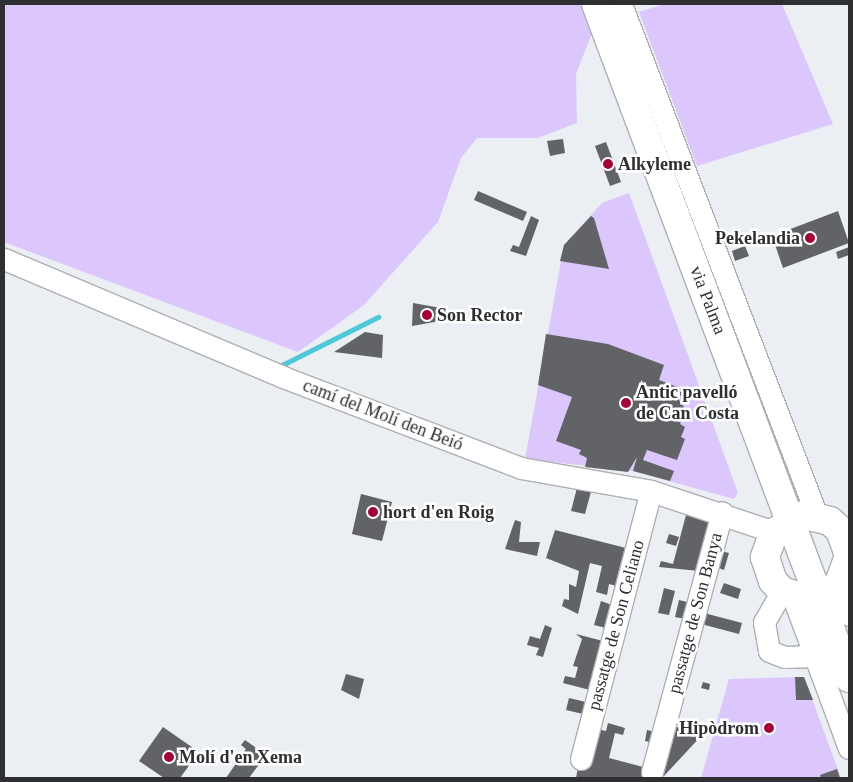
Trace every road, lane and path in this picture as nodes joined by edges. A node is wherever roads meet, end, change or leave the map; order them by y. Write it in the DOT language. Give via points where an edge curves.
graph roads {
  1 [pos="596,4"];
  2 [pos="621,4"];
  3 [pos="4,259"];
  4 [pos="650,491"];
  5 [pos="722,512"];
  6 [pos="794,522"];
  7 [pos="849,555"];
  8 [pos="808,593"];
  9 [pos="849,615"];
  10 [pos="813,656"];
  11 [pos="849,678"];
  12 [pos="849,748"];
  13 [pos="580,759"];
  14 [pos="652,772"];
  1 -- 6 [label="main road, via Palma"];
  2 -- 6 [label="street"];
  3 -- 4 [label="street, camí del Molí den Beió" via="283,377 521,468"];
  4 -- 5 [label="street, camí del Molí den Beió"];
  4 -- 13 [label="street, passatge de Son Celiano"];
  5 -- 6 [label="street, camí del Molí den Beió"];
  5 -- 14 [label="street, passatge de Son Banya"];
  6 -- 7 [label="main road" via="840,530"];
  6 -- 8 [label="main road, via Palma"];
  6 -- 8 [label="main road" via="765,557 770,575"];
  7 -- 8 [label="main road"];
  8 -- 9 [label="street"];
  8 -- 10 [label="street"];
  8 -- 10 [label="street" via="764,622 769,651 785,657"];
  8 -- 11 [label="main road"];
  10 -- 12 [label="street"];
}
